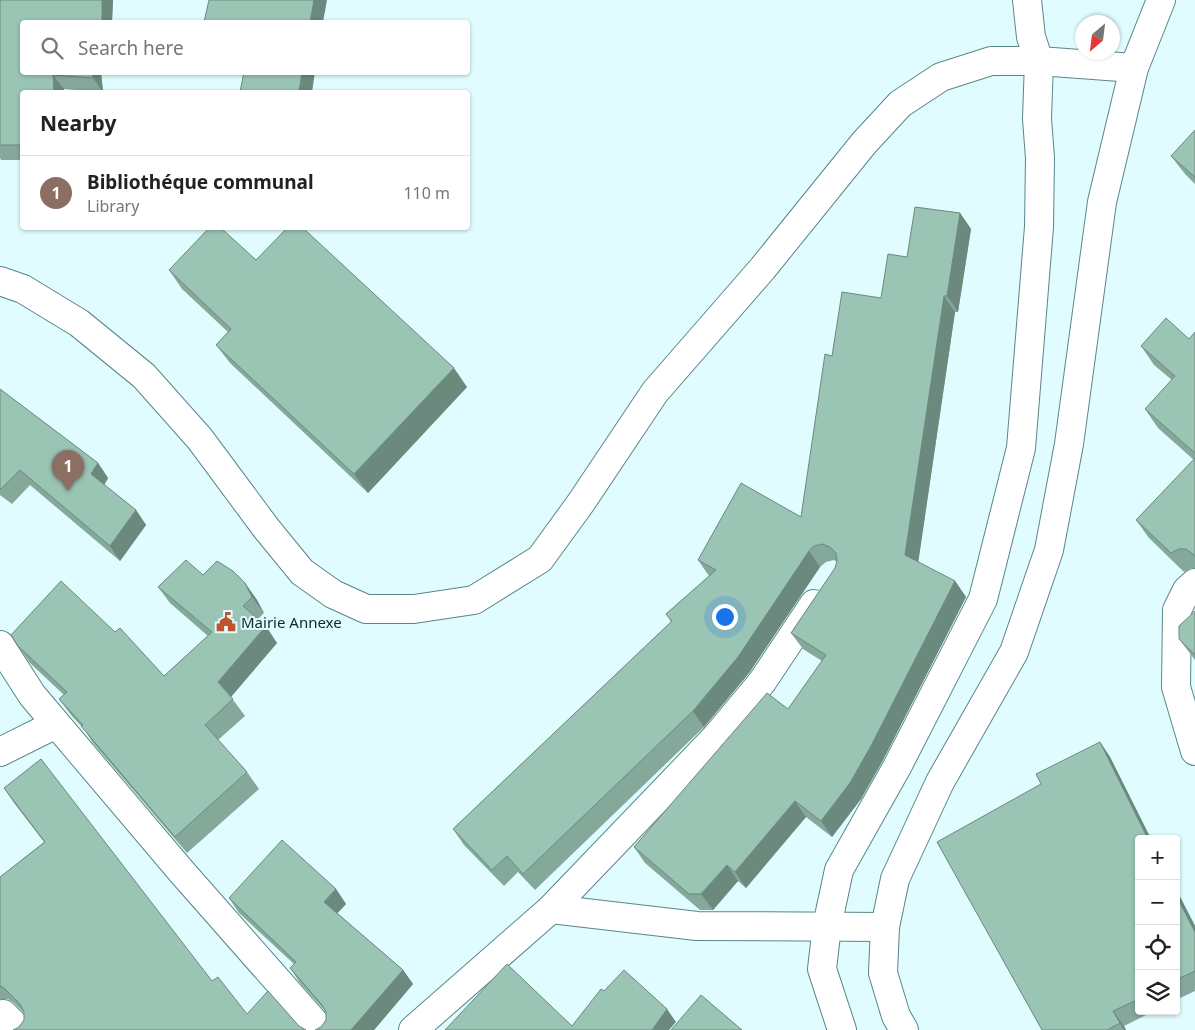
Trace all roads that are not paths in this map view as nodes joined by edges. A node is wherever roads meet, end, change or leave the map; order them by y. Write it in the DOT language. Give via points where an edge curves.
graph roads {
  1 [pos="1027,0"];
  2 [pos="1161,0"];
  3 [pos="1039,61"];
  4 [pos="1134,68"];
  5 [pos="0,280"];
  6 [pos="1195,583"];
  7 [pos="827,584"];
  8 [pos="0,645"];
  9 [pos="56,724"];
  10 [pos="1195,751"];
  11 [pos="0,752"];
  12 [pos="551,909"];
  13 [pos="827,926"];
  14 [pos="885,927"];
  15 [pos="321,1030"];
  16 [pos="413,1030"];
  17 [pos="842,1030"];
  18 [pos="904,1030"];
  1 -- 3 [label="street" via="1031,36"];
  2 -- 4 [label="street"];
  3 -- 4 [label="street"];
  3 -- 5 [label="street" via="991,61 941,77 900,104 655,392 540,559 474,600 414,608 366,609 333,594 302,572 200,439 144,376 79,323 23,289"];
  3 -- 13 [label="street" via="1039,227 1021,448 983,599 897,767 839,870"];
  4 -- 14 [label="street" via="1102,202 1069,444 1049,550 1014,652 940,782 895,879"];
  6 -- 10 [label="street" via="1187,590 1177,610 1176,687"];
  7 -- 12 [label="street" via="762,682 716,737"];
  8 -- 9 [label="street" via="32,695"];
  9 -- 11 [label="street"];
  9 -- 15 [label="street"];
  12 -- 13 [label="street" via="697,926"];
  12 -- 16 [label="street"];
  13 -- 14 [label="street"];
  13 -- 17 [label="street" via="822,969"];
  14 -- 18 [label="street" via="882,973"];
}
